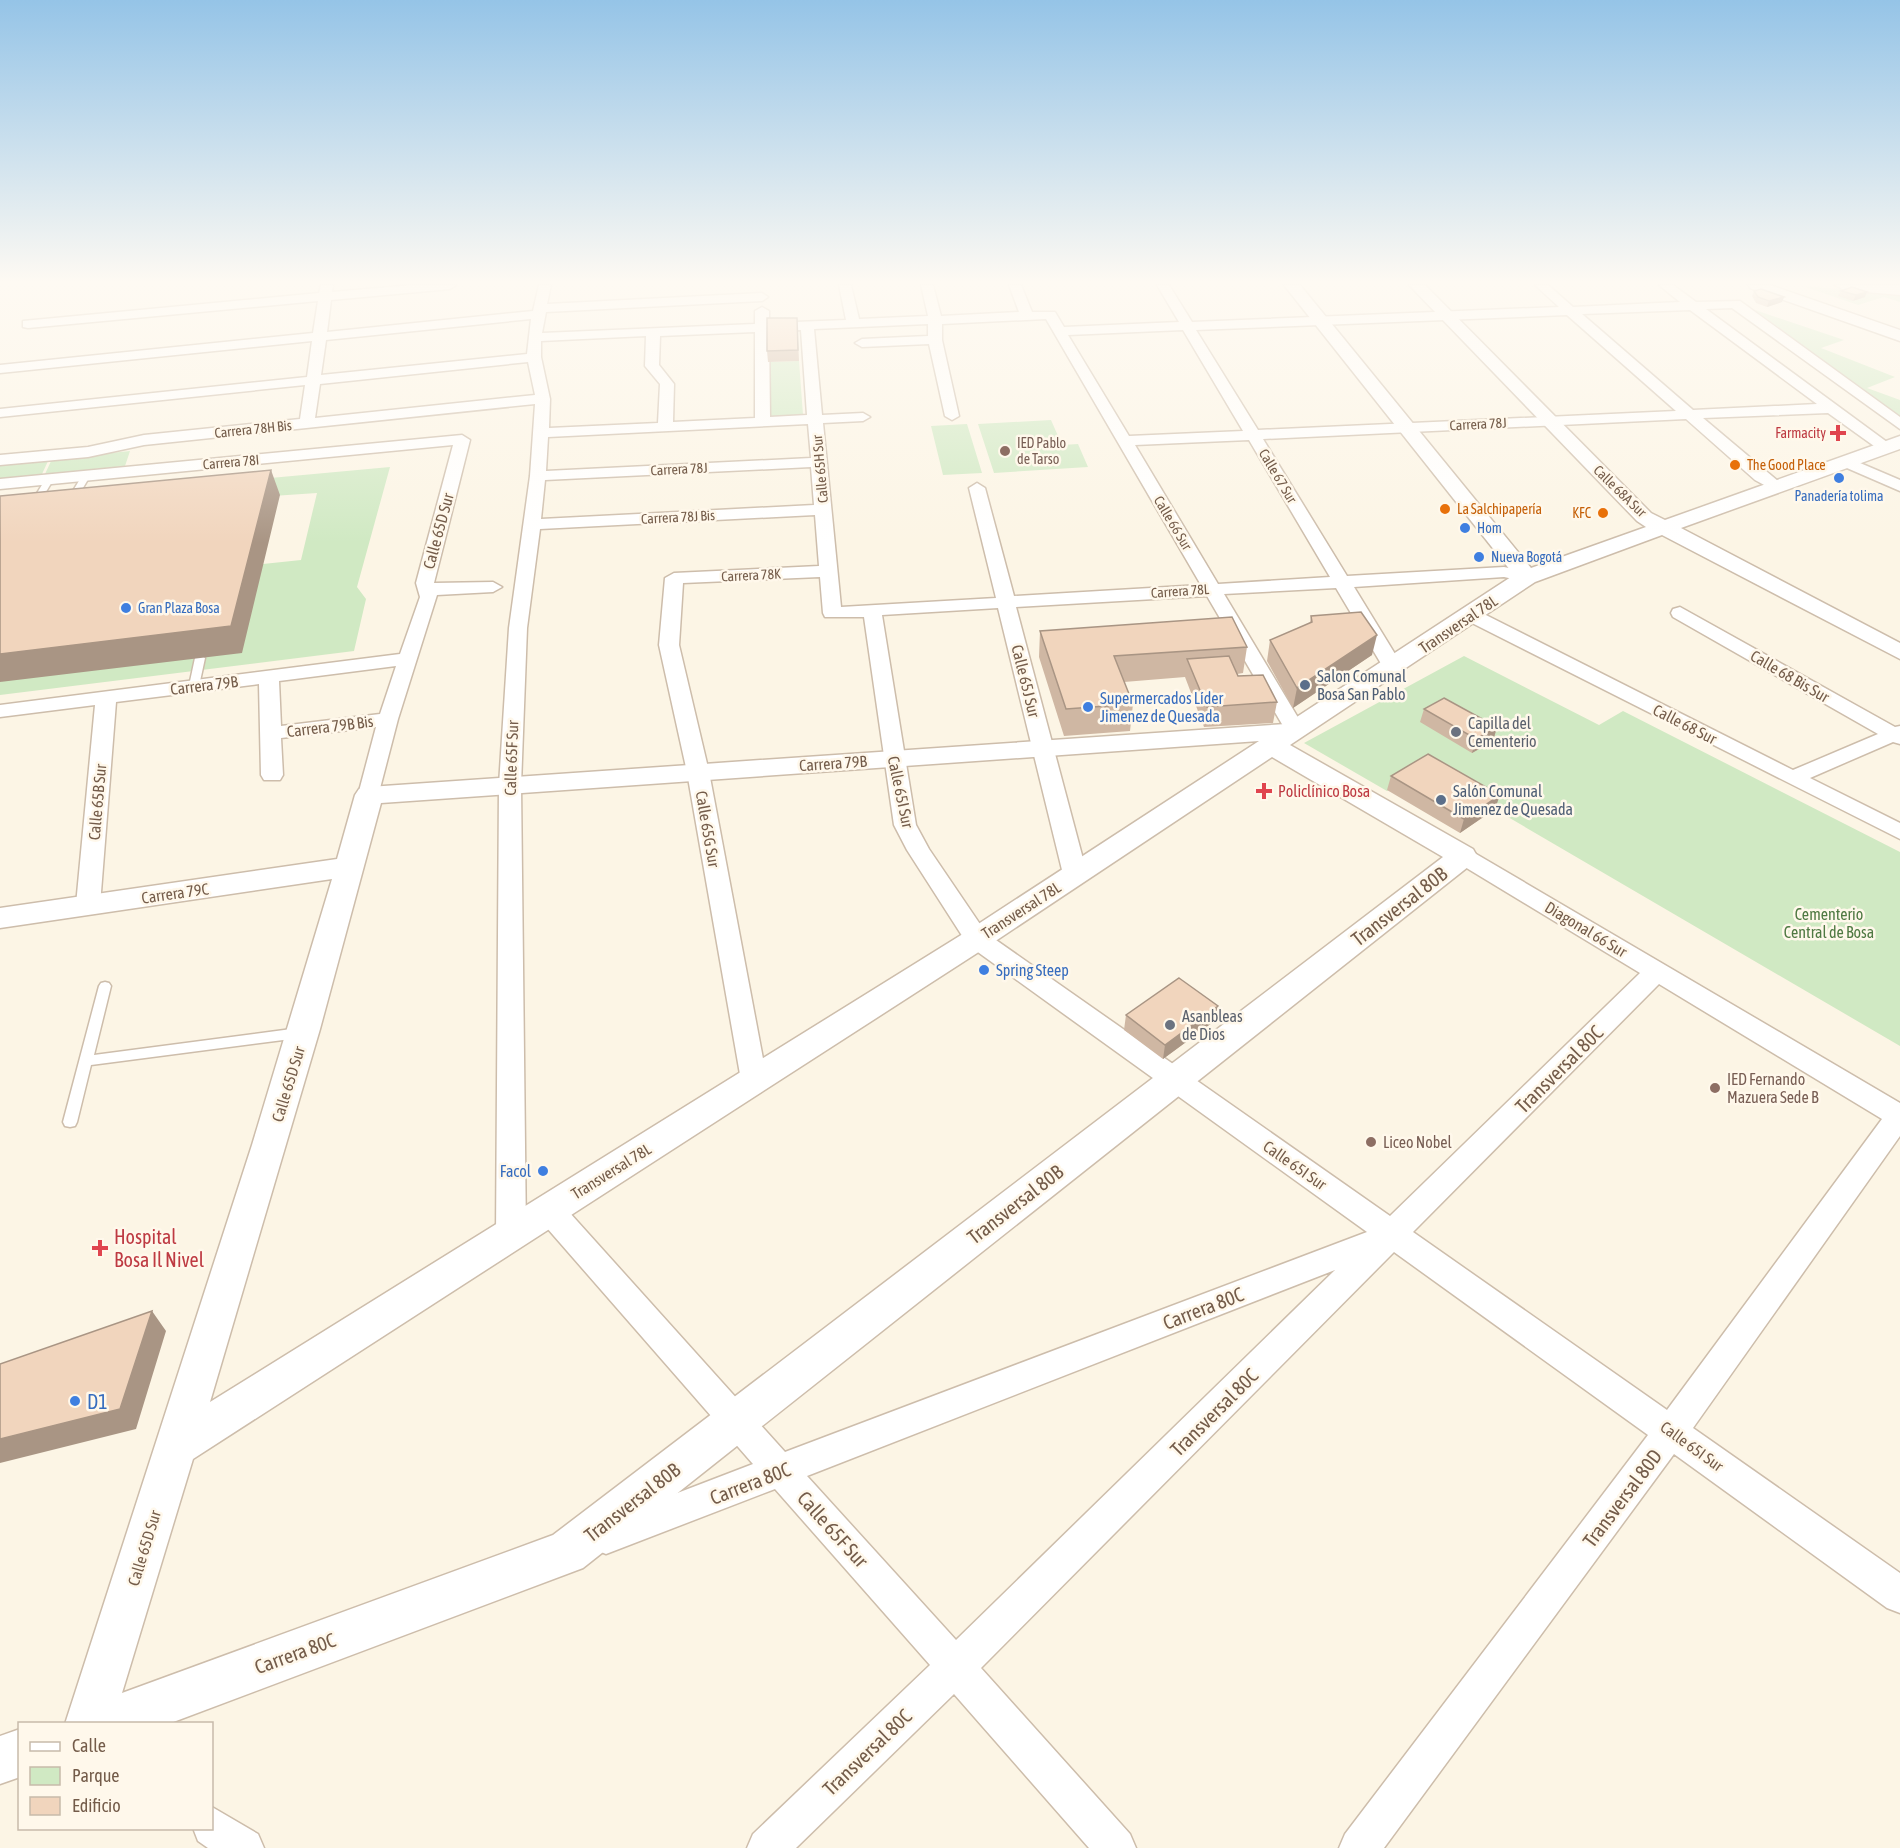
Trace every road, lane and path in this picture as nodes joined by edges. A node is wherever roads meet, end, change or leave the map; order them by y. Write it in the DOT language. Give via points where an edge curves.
graph roads {
  1 [pos="314,371"];
  2 [pos="376,371"];
  3 [pos="538,371"];
  4 [pos="656,371"];
  5 [pos="763,371"];
  6 [pos="811,371"];
  7 [pos="943,371"];
  8 [pos="1084,371"];
  9 [pos="1215,371"];
  10 [pos="1361,371"];
  11 [pos="1501,371"];
  12 [pos="1639,371"];
  13 [pos="1782,371"];
  14 [pos="1831,371"];
  15 [pos="313,381"];
  16 [pos="543,399"];
  17 [pos="1831,408"];
  18 [pos="0,413"];
  19 [pos="1688,414"];
  20 [pos="952,416"];
  21 [pos="863,417"];
  22 [pos="816,420"];
  23 [pos="1550,421"];
  24 [pos="763,422"];
  25 [pos="308,423"];
  26 [pos="1900,424"];
  27 [pos="665,426"];
  28 [pos="1407,428"];
  29 [pos="541,433"];
  30 [pos="1254,435"];
  31 [pos="462,440"];
  32 [pos="1125,441"];
  33 [pos="1893,445"];
  34 [pos="0,460"];
  35 [pos="819,462"];
  36 [pos="1846,462"];
  37 [pos="86,476"];
  38 [pos="538,476"];
  39 [pos="49,480"];
  40 [pos="0,484"];
  41 [pos="1900,486"];
  42 [pos="1777,487"];
  43 [pos="977,488"];
  44 [pos="68,507"];
  45 [pos="30,510"];
  46 [pos="823,510"];
  47 [pos="532,524"];
  48 [pos="1664,527"];
  49 [pos="829,572"];
  50 [pos="1527,577"];
  51 [pos="674,578"];
  52 [pos="1341,581"];
  53 [pos="493,587"];
  54 [pos="1213,589"];
  55 [pos="426,590"];
  56 [pos="1006,602"];
  57 [pos="872,610"];
  58 [pos="832,613"];
  59 [pos="1680,613"];
  60 [pos="1471,615"];
  61 [pos="1900,652"];
  62 [pos="200,658"];
  63 [pos="408,659"];
  64 [pos="1393,667"];
  65 [pos="269,677"];
  66 [pos="194,687"];
  67 [pos="106,698"];
  68 [pos="0,711"];
  69 [pos="388,719"];
  70 [pos="271,733"];
  71 [pos="1898,735"];
  72 [pos="1284,738"];
  73 [pos="1043,748"];
  74 [pos="893,759"];
  75 [pos="698,772"];
  76 [pos="272,775"];
  77 [pos="1792,778"];
  78 [pos="510,785"];
  79 [pos="369,795"];
  80 [pos="1900,832"];
  81 [pos="1463,856"];
  82 [pos="350,867"];
  83 [pos="1076,874"];
  84 [pos="88,906"];
  85 [pos="0,918"];
  86 [pos="976,939"];
  87 [pos="1657,972"];
  88 [pos="105,986"];
  89 [pos="304,1032"];
  90 [pos="86,1061"];
  91 [pos="754,1080"];
  92 [pos="1175,1080"];
  93 [pos="1899,1115"];
  94 [pos="70,1122"];
  95 [pos="550,1210"];
  96 [pos="1394,1234"];
  97 [pos="511,1236"];
  98 [pos="736,1421"];
  99 [pos="1671,1431"];
  100 [pos="175,1448"];
  101 [pos="781,1471"];
  102 [pos="567,1552"];
  103 [pos="1900,1595"];
  104 [pos="955,1667"];
  105 [pos="90,1722"];
  106 [pos="108,1722"];
  107 [pos="18,1755"];
  108 [pos="0,1760"];
  109 [pos="213,1828"];
  110 [pos="244,1848"];
  111 [pos="767,1848"];
  112 [pos="1116,1848"];
  113 [pos="1359,1848"];
  1 -- 15 [label="street"];
  2 -- 15 [label="street"];
  3 -- 16 [label="street, Calle 65F Sur"];
  4 -- 27 [label="street" via="667,384"];
  5 -- 24 [label="street"];
  6 -- 22 [label="street, Calle 65H Sur"];
  7 -- 20 [label="street"];
  8 -- 32 [label="street, Calle 66 Sur"];
  9 -- 30 [label="street, Calle 67 Sur"];
  10 -- 28 [label="street"];
  11 -- 23 [label="street, Calle 68A Sur"];
  12 -- 19 [label="street"];
  13 -- 17 [label="street"];
  14 -- 26 [label="street"];
  15 -- 18 [label="street"];
  15 -- 25 [label="street"];
  16 -- 25 [label="street, Carrera 78H Bis"];
  16 -- 29 [label="street, Calle 65F Sur"];
  17 -- 19 [label="street, Carrera 78J"];
  17 -- 33 [label="street"];
  19 -- 23 [label="street, Carrera 78J"];
  19 -- 42 [label="street"];
  21 -- 22 [label="street"];
  22 -- 24 [label="street"];
  22 -- 35 [label="street, Calle 65H Sur"];
  23 -- 28 [label="street, Carrera 78J"];
  23 -- 48 [label="street, Calle 68A Sur" via="1644,517"];
  24 -- 27 [label="street"];
  25 -- 34 [label="street, Carrera 78H Bis"];
  27 -- 29 [label="street"];
  28 -- 30 [label="street, Carrera 78J"];
  28 -- 50 [label="street"];
  29 -- 38 [label="street, Calle 65F Sur"];
  30 -- 32 [label="street, Carrera 78J"];
  30 -- 52 [label="street, Calle 67 Sur"];
  31 -- 37 [label="street, Carrera 78I"];
  31 -- 55 [label="street, Calle 65D Sur"];
  32 -- 54 [label="street, Calle 66 Sur"];
  33 -- 36 [label="street, Transversal 78L"];
  35 -- 38 [label="street, Carrera 78J"];
  35 -- 46 [label="street, Calle 65H Sur"];
  36 -- 41 [label="street"];
  36 -- 42 [label="street, Transversal 78L"];
  37 -- 39 [label="street, Carrera 78I"];
  37 -- 44 [label="lane"];
  38 -- 47 [label="street, Calle 65F Sur"];
  39 -- 40 [label="street, Carrera 78I"];
  39 -- 45 [label="lane"];
  42 -- 48 [label="street, Transversal 78L"];
  43 -- 56 [label="street, Calle 65J Sur"];
  46 -- 47 [label="street, Carrera 78J Bis"];
  46 -- 49 [label="street, Calle 65H Sur"];
  47 -- 78 [label="street, Calle 65F Sur" via="518,628"];
  48 -- 50 [label="street, Transversal 78L"];
  48 -- 61 [label="street, Calle 68A Sur"];
  49 -- 51 [label="street, Carrera 78K"];
  49 -- 58 [label="street, Calle 65H Sur"];
  50 -- 52 [label="street, Carrera 78L" via="1504,572"];
  50 -- 60 [label="street, Transversal 78L"];
  51 -- 75 [label="street, Calle 65G Sur" via="669,645"];
  52 -- 54 [label="street, Carrera 78L"];
  52 -- 64 [label="street, Calle 67 Sur"];
  53 -- 55 [label="street"];
  54 -- 56 [label="street, Carrera 78L"];
  54 -- 72 [label="street, Calle 66 Sur"];
  55 -- 63 [label="street, Calle 65D Sur" via="429,597"];
  56 -- 57 [label="street, Carrera 78L"];
  56 -- 73 [label="street, Calle 65J Sur"];
  57 -- 58 [label="street, Carrera 78L"];
  57 -- 74 [label="street, Calle 65I Sur"];
  59 -- 71 [label="street, Calle 68 Bis Sur"];
  60 -- 64 [label="street, Transversal 78L"];
  60 -- 77 [label="street, Calle 68 Sur"];
  62 -- 66 [label="lane"];
  63 -- 65 [label="street, Carrera 79B"];
  63 -- 69 [label="street, Calle 65D Sur"];
  64 -- 72 [label="street, Transversal 78L"];
  65 -- 66 [label="street, Carrera 79B"];
  65 -- 70 [label="street"];
  66 -- 67 [label="street, Carrera 79B"];
  67 -- 68 [label="street, Carrera 79B"];
  67 -- 84 [label="street, Calle 65B Sur"];
  69 -- 70 [label="street, Carrera 79B Bis"];
  69 -- 79 [label="street, Calle 65D Sur"];
  70 -- 76 [label="street"];
  71 -- 77 [label="street"];
  72 -- 73 [label="street, Carrera 79B"];
  72 -- 81 [label="street, Diagonal 66 Sur"];
  72 -- 83 [label="street, Transversal 78L"];
  73 -- 74 [label="street, Carrera 79B"];
  73 -- 83 [label="street, Calle 65J Sur"];
  74 -- 75 [label="street, Carrera 79B"];
  74 -- 86 [label="street, Calle 65I Sur" via="905,825"];
  75 -- 78 [label="street, Carrera 79B"];
  75 -- 91 [label="street, Calle 65G Sur"];
  77 -- 80 [label="street, Calle 68 Sur"];
  78 -- 79 [label="street, Carrera 79B"];
  78 -- 97 [label="street, Calle 65F Sur"];
  79 -- 82 [label="street, Calle 65D Sur"];
  81 -- 87 [label="street, Diagonal 66 Sur"];
  81 -- 92 [label="street, Transversal 80B"];
  82 -- 84 [label="street, Carrera 79C"];
  82 -- 89 [label="street, Calle 65D Sur"];
  83 -- 86 [label="street, Transversal 78L"];
  84 -- 85 [label="street, Carrera 79C"];
  86 -- 91 [label="street, Transversal 78L"];
  86 -- 92 [label="street, Calle 65I Sur"];
  87 -- 93 [label="street, Diagonal 66 Sur"];
  87 -- 96 [label="street, Transversal 80C"];
  88 -- 90 [label="lane"];
  89 -- 90 [label="lane"];
  89 -- 100 [label="street, Calle 65D Sur"];
  90 -- 94 [label="lane"];
  91 -- 95 [label="street, Transversal 78L"];
  92 -- 96 [label="street, Calle 65I Sur"];
  92 -- 98 [label="street, Transversal 80B"];
  93 -- 99 [label="street, Transversal 80D"];
  95 -- 97 [label="street, Transversal 78L"];
  95 -- 98 [label="street, Calle 65F Sur"];
  96 -- 99 [label="street, Calle 65I Sur"];
  96 -- 101 [label="street, Carrera 80C"];
  96 -- 104 [label="street, Transversal 80C"];
  97 -- 100 [label="street, Transversal 78L"];
  98 -- 101 [label="street, Calle 65F Sur"];
  98 -- 102 [label="street, Transversal 80B"];
  99 -- 103 [label="street, Calle 65I Sur"];
  99 -- 113 [label="street, Transversal 80D"];
  100 -- 105 [label="street, Calle 65D Sur"];
  101 -- 102 [label="street, Carrera 80C"];
  101 -- 104 [label="street, Calle 65F Sur"];
  102 -- 106 [label="street, Carrera 80C"];
  104 -- 111 [label="street, Transversal 80C"];
  104 -- 112 [label="street, Calle 65F Sur"];
  107 -- 108 [label="street"];
  109 -- 110 [label="street"];
}
